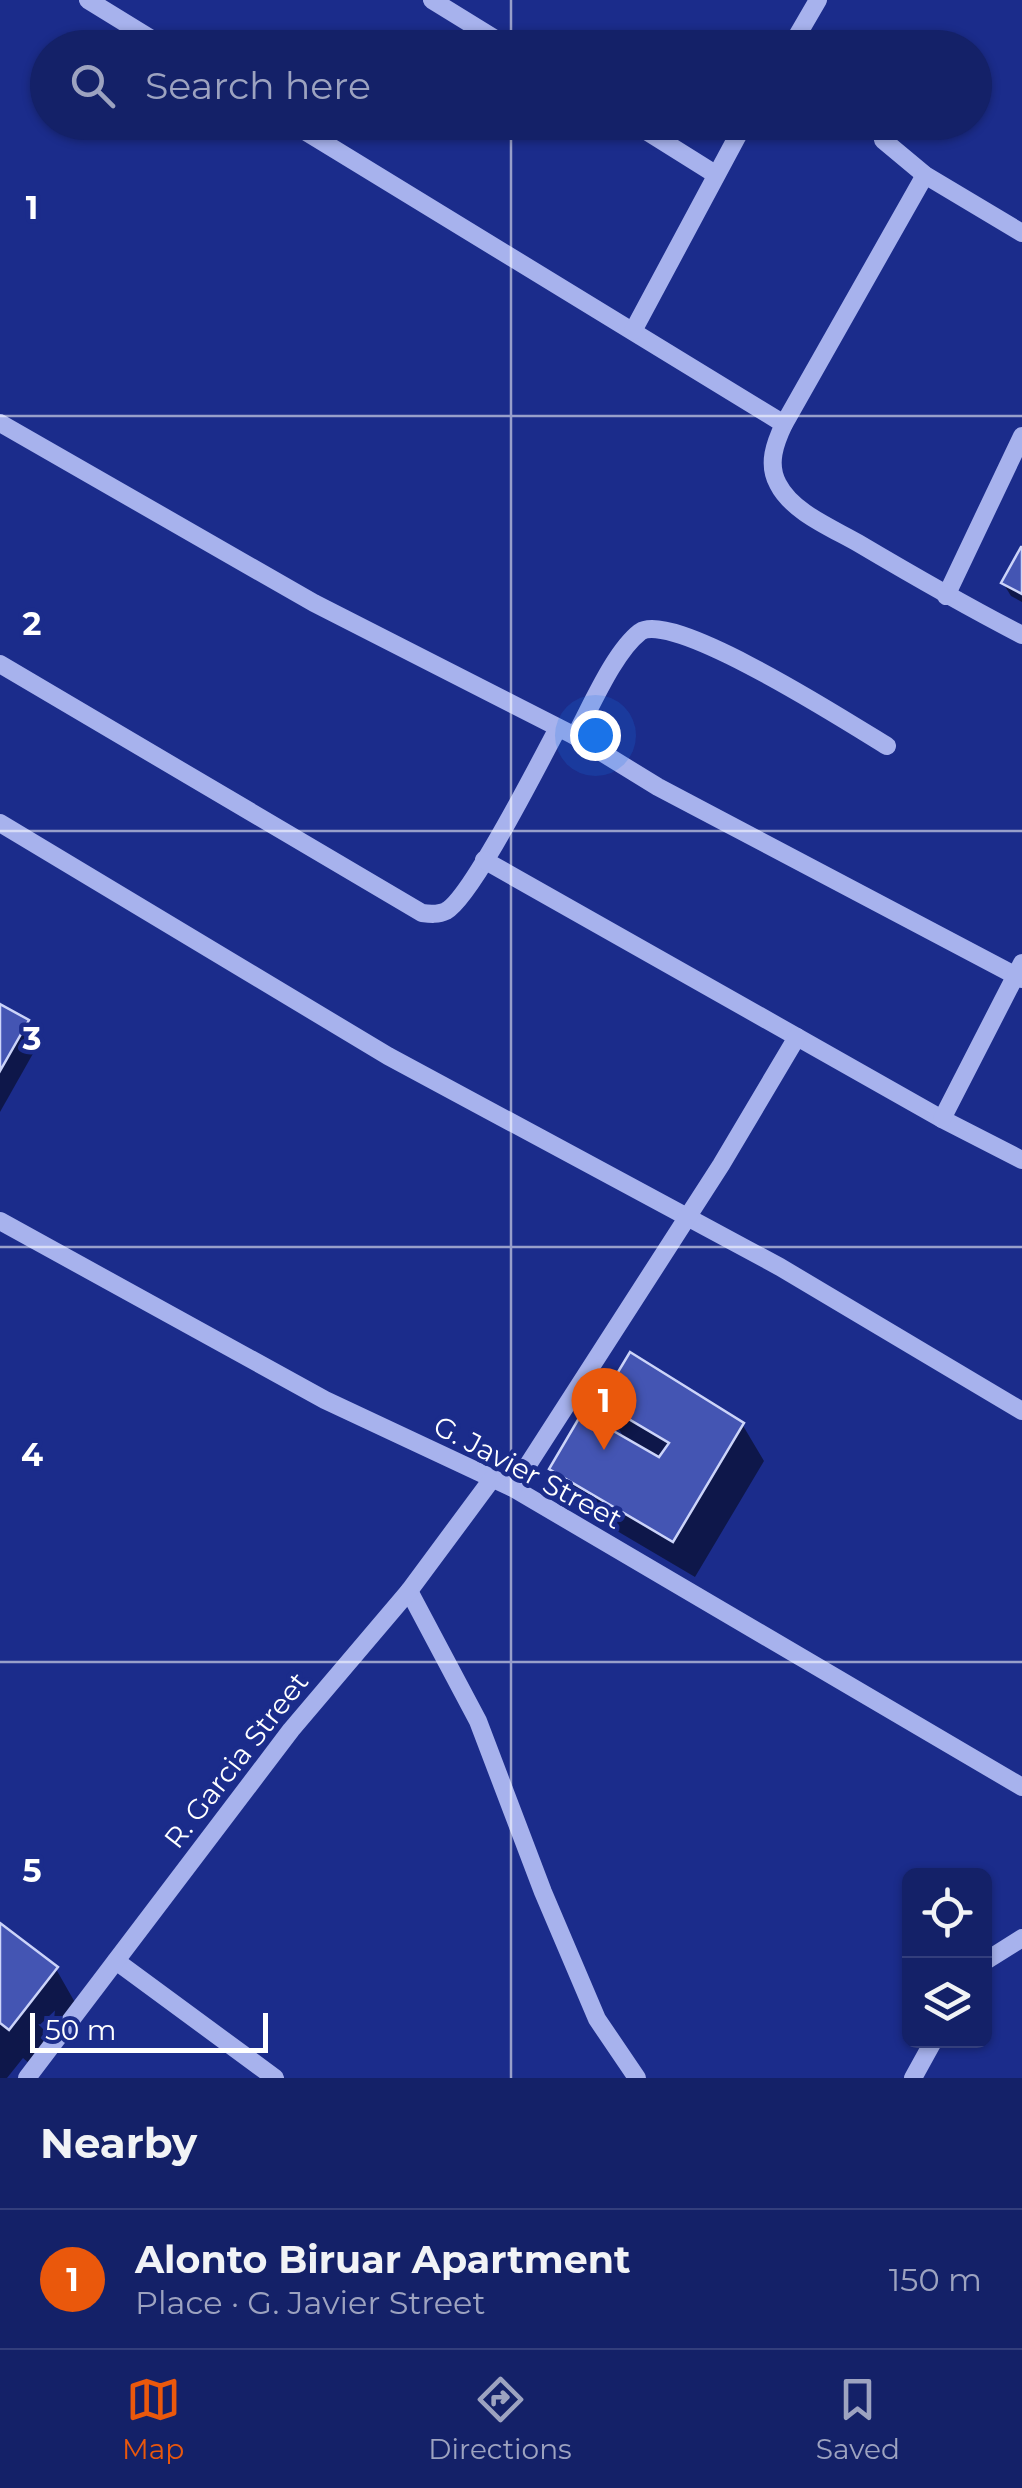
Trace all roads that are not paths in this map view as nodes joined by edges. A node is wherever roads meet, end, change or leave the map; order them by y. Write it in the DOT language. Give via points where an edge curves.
graph roads {
  1 [pos="88,0"];
  2 [pos="432,0"];
  3 [pos="818,0"];
  4 [pos="137,30"];
  5 [pos="481,30"];
  6 [pos="800,30"];
  7 [pos="319,140"];
  8 [pos="661,140"];
  9 [pos="735,140"];
  10 [pos="883,140"];
  11 [pos="715,174"];
  12 [pos="925,176"];
  13 [pos="1022,234"];
  14 [pos="632,331"];
  15 [pos="0,423"];
  16 [pos="784,424"];
  17 [pos="1022,436"];
  18 [pos="946,596"];
  19 [pos="1022,634"];
  20 [pos="0,664"];
  21 [pos="567,732"];
  22 [pos="887,746"];
  23 [pos="0,823"];
  24 [pos="484,860"];
  25 [pos="1020,973"];
  26 [pos="797,1037"];
  27 [pos="942,1119"];
  28 [pos="1022,1160"];
  29 [pos="687,1218"];
  30 [pos="0,1221"];
  31 [pos="1022,1411"];
  32 [pos="492,1479"];
  33 [pos="513,1488"];
  34 [pos="409,1591"];
  35 [pos="1022,1787"];
  36 [pos="1022,1938"];
  37 [pos="990,1958"];
  38 [pos="116,1961"];
  39 [pos="930,2048"];
  40 [pos="27,2078"];
  41 [pos="275,2078"];
  42 [pos="637,2078"];
  43 [pos="913,2078"];
  1 -- 4 [label="street"];
  2 -- 5 [label="street"];
  3 -- 6 [label="street"];
  7 -- 14 [label="street"];
  8 -- 11 [label="street"];
  9 -- 11 [label="street"];
  10 -- 12 [label="street"];
  11 -- 14 [label="street"];
  12 -- 13 [label="street"];
  12 -- 16 [label="street"];
  14 -- 16 [label="street"];
  15 -- 21 [label="street" via="314,603"];
  16 -- 18 [label="street" via="772,463 781,490"];
  17 -- 18 [label="street"];
  18 -- 19 [label="street"];
  20 -- 24 [label="street" via="422,913 446,911"];
  21 -- 22 [label="street" via="638,633 650,627 683,633"];
  21 -- 24 [label="street"];
  21 -- 25 [label="street" via="658,787"];
  23 -- 29 [label="street" via="388,1056"];
  24 -- 26 [label="street"];
  25 -- 27 [label="street"];
  26 -- 27 [label="street"];
  26 -- 29 [label="street"];
  27 -- 28 [label="street"];
  29 -- 31 [label="street"];
  29 -- 33 [label="street"];
  30 -- 32 [label="street, G. Javier Street" via="325,1400"];
  32 -- 33 [label="street, G. Javier Street"];
  32 -- 34 [label="street, R. Garcia Street"];
  33 -- 35 [label="street, G. Javier Street"];
  34 -- 38 [label="street, R. Garcia Street" via="291,1730"];
  34 -- 42 [label="street" via="478,1721 596,2019"];
  36 -- 37 [label="street"];
  38 -- 40 [label="street, R. Garcia Street"];
  38 -- 41 [label="street"];
  39 -- 43 [label="street"];
}
